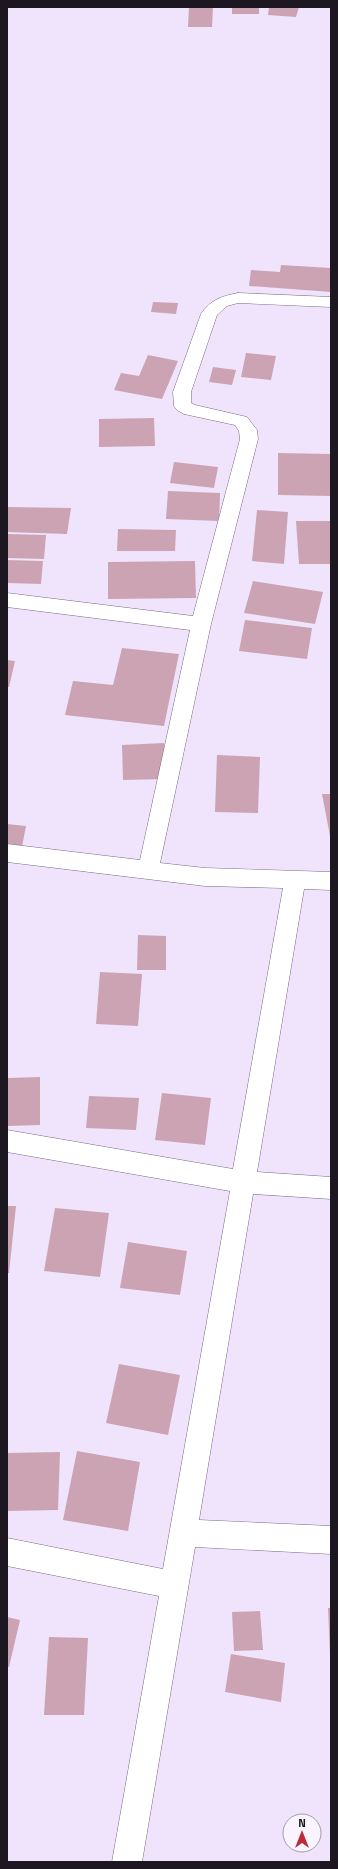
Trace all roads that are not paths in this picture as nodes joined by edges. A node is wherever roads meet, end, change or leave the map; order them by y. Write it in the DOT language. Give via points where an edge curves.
graph roads {
  1 [pos="331,302"];
  2 [pos="7,600"];
  3 [pos="200,624"];
  4 [pos="7,853"];
  5 [pos="148,871"];
  6 [pos="295,880"];
  7 [pos="331,881"];
  8 [pos="7,1141"];
  9 [pos="243,1182"];
  10 [pos="331,1188"];
  11 [pos="183,1533"];
  12 [pos="331,1540"];
  13 [pos="7,1552"];
  14 [pos="174,1585"];
  15 [pos="128,1862"];
  1 -- 3 [label="street" via="238,298 215,305 209,314 182,392 183,406 190,410 241,421 248,430 249,440"];
  2 -- 3 [label="street"];
  3 -- 5 [label="street"];
  4 -- 5 [label="street"];
  5 -- 6 [label="street" via="205,877"];
  6 -- 7 [label="street"];
  6 -- 9 [label="street"];
  8 -- 9 [label="street"];
  9 -- 10 [label="street"];
  9 -- 11 [label="street"];
  11 -- 12 [label="street"];
  11 -- 14 [label="street"];
  13 -- 14 [label="street"];
  14 -- 15 [label="street"];
}
